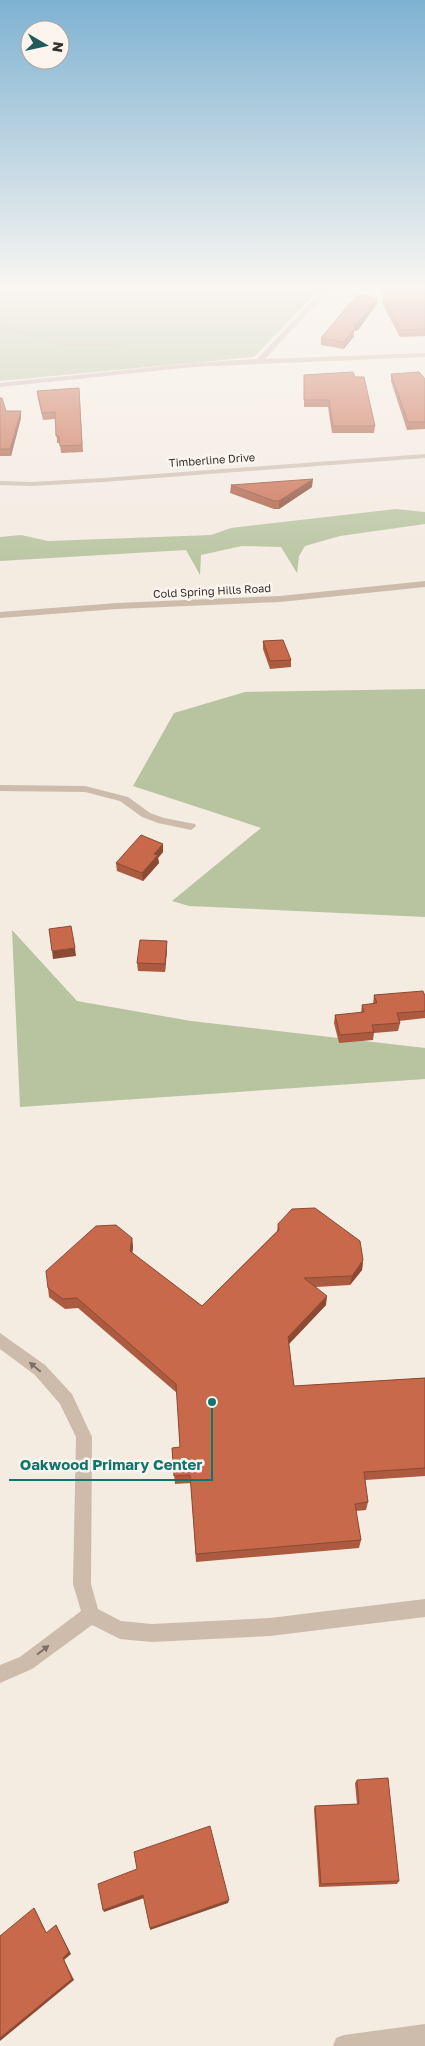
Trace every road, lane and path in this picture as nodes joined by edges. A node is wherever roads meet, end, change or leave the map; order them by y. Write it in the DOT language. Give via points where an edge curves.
graph roads {
  1 [pos="15,383"];
  2 [pos="0,385"];
  3 [pos="425,456"];
  4 [pos="0,482"];
  5 [pos="425,584"];
  6 [pos="0,615"];
  7 [pos="0,788"];
  8 [pos="191,826"];
  9 [pos="0,1340"];
  10 [pos="425,1608"];
  11 [pos="91,1614"];
  12 [pos="0,1674"];
  13 [pos="425,2034"];
  14 [pos="344,2046"];
  1 -- 2 [label="street"];
  3 -- 4 [label="street, Timberline Drive" via="103,480 32,484"];
  5 -- 6 [label="street, Cold Spring Hills Road" via="280,599"];
  7 -- 8 [label="street" via="85,789 124,799 146,815 162,821"];
  11 -- 9 [label="street, one-way" via="82,1584 84,1437 66,1399 40,1370"];
  10 -- 11 [label="street" via="270,1627 152,1633 120,1630"];
  12 -- 11 [label="street, one-way" via="26,1663"];
  13 -- 14 [label="street"];
}
